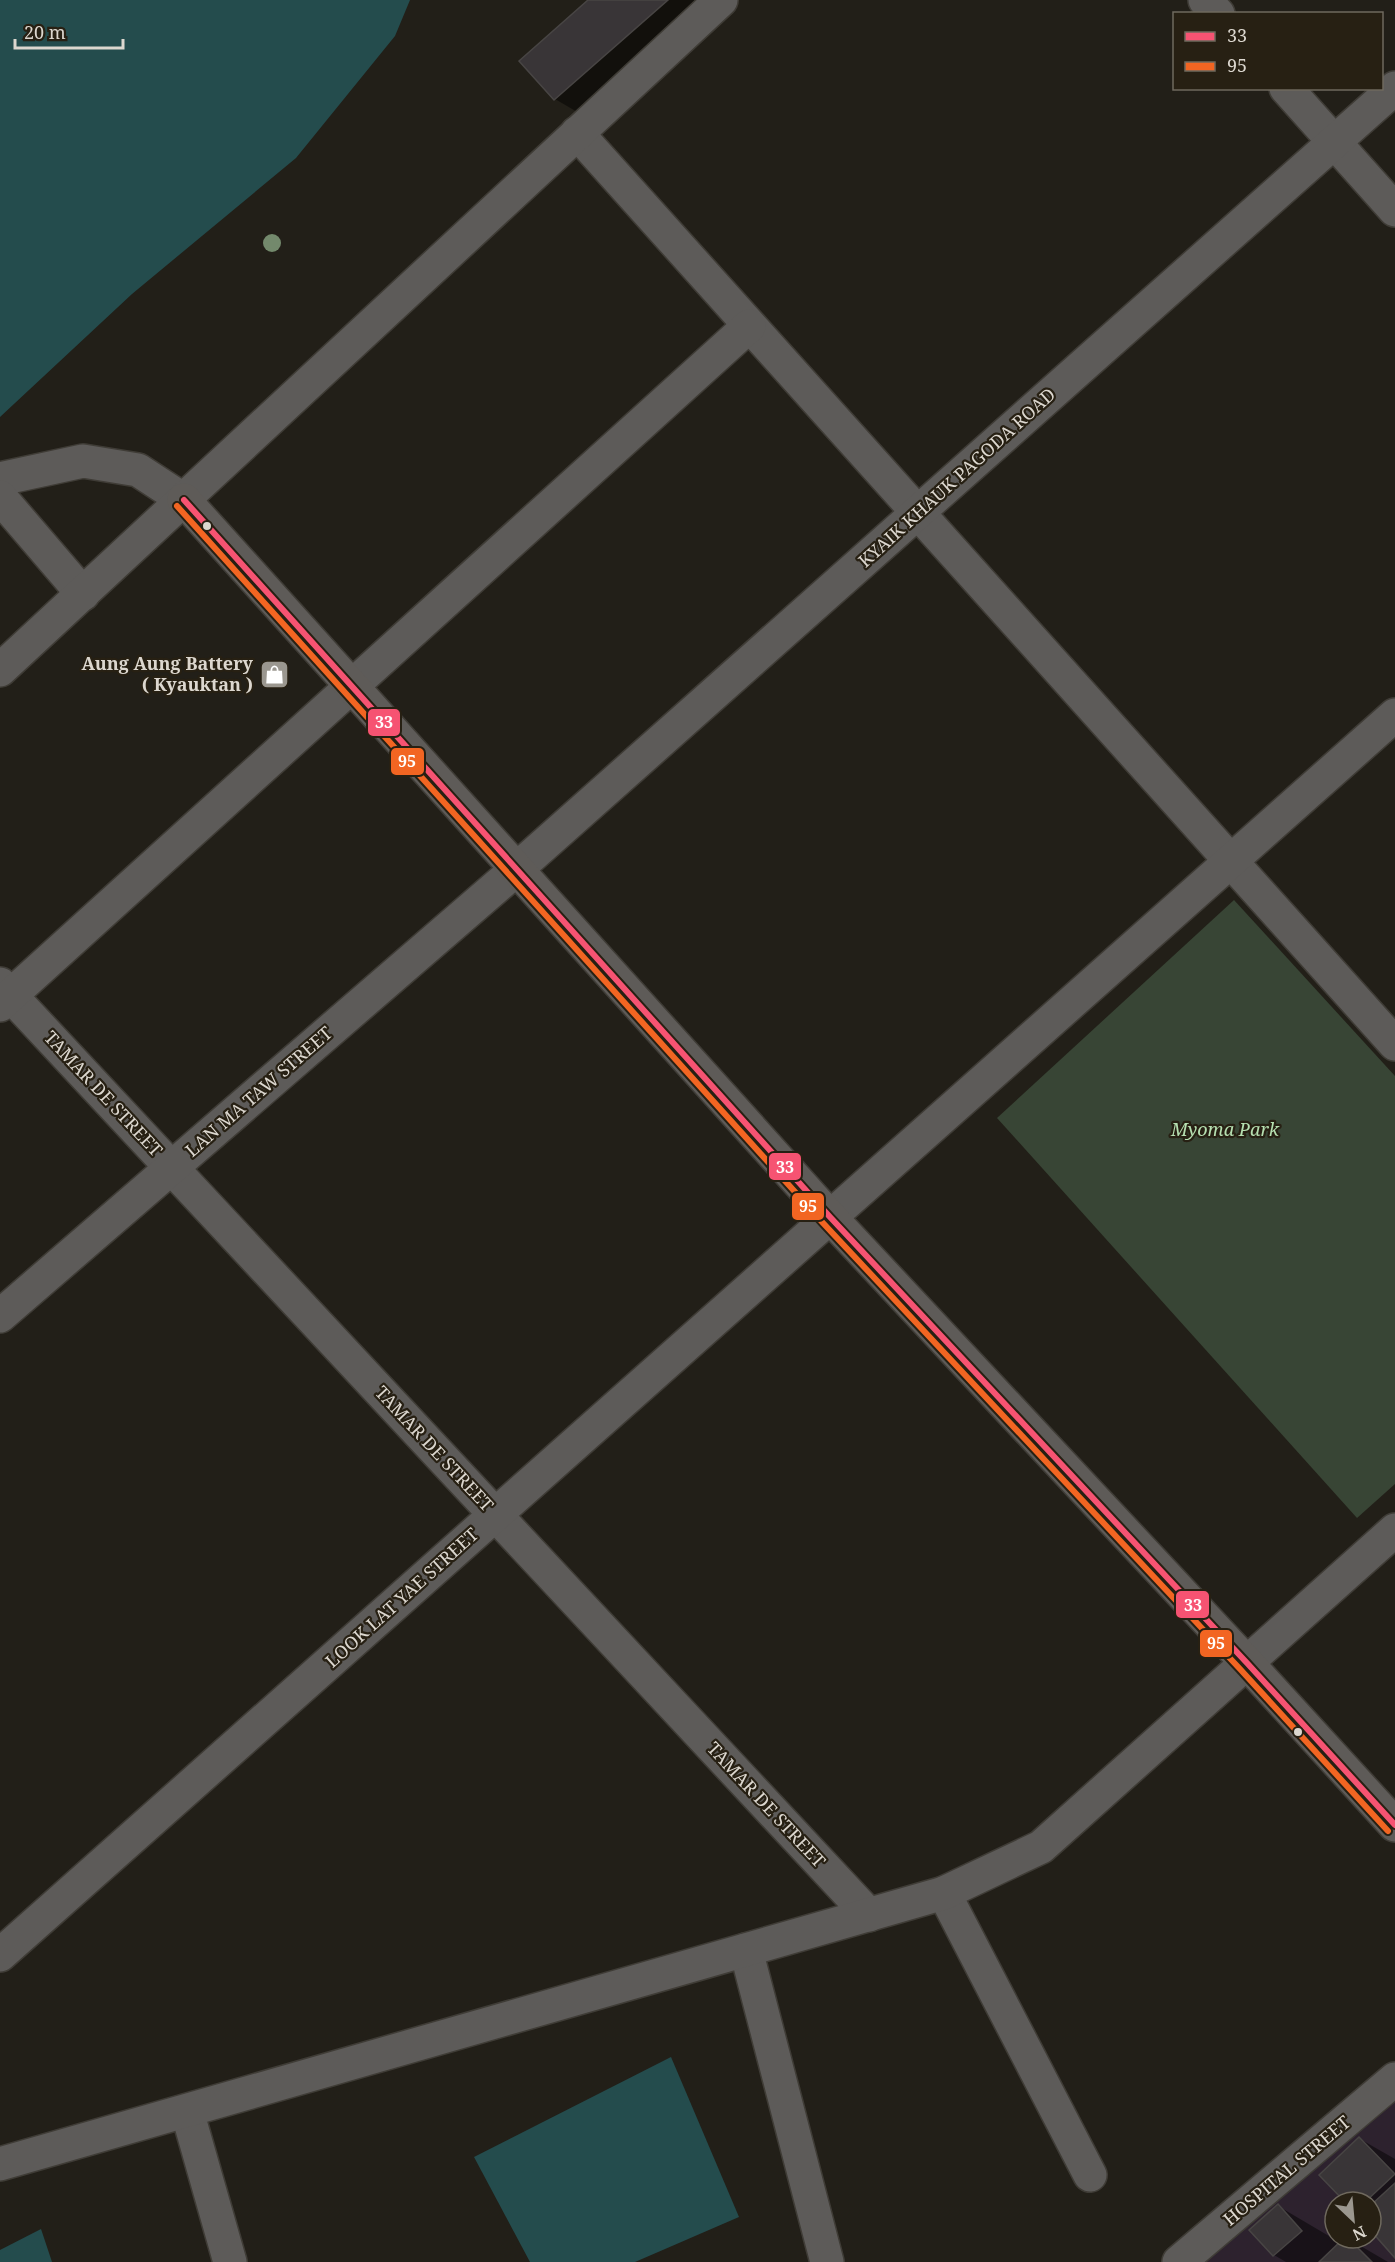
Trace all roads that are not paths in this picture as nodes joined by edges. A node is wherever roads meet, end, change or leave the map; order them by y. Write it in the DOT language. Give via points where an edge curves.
graph roads {
  1 [pos="721,0"];
  2 [pos="1205,0"];
  3 [pos="1216,12"];
  4 [pos="1395,88"];
  5 [pos="1288,90"];
  6 [pos="577,134"];
  7 [pos="1334,142"];
  8 [pos="1395,210"];
  9 [pos="749,326"];
  10 [pos="0,480"];
  11 [pos="0,498"];
  12 [pos="184,500"];
  13 [pos="917,514"];
  14 [pos="83,594"];
  15 [pos="0,670"];
  16 [pos="353,685"];
  17 [pos="1395,715"];
  18 [pos="1230,861"];
  19 [pos="518,868"];
  20 [pos="4,995"];
  21 [pos="1395,1044"];
  22 [pos="171,1168"];
  23 [pos="830,1216"];
  24 [pos="0,1316"];
  25 [pos="495,1515"];
  26 [pos="1395,1530"];
  27 [pos="1247,1663"];
  28 [pos="1395,1825"];
  29 [pos="944,1893"];
  30 [pos="869,1915"];
  31 [pos="746,1950"];
  32 [pos="0,1955"];
  33 [pos="1389,2098"];
  34 [pos="187,2111"];
  35 [pos="3,2155"];
  36 [pos="1090,2175"];
  37 [pos="230,2262"];
  38 [pos="827,2262"];
  39 [pos="1179,2262"];
  1 -- 6 [label="street"];
  2 -- 3 [label="street"];
  4 -- 7 [label="street, KYAIK KHAUK PAGODA ROAD"];
  5 -- 7 [label="street"];
  6 -- 9 [label="street"];
  6 -- 12 [label="street"];
  7 -- 8 [label="street"];
  7 -- 13 [label="street, KYAIK KHAUK PAGODA ROAD"];
  9 -- 13 [label="street"];
  9 -- 16 [label="street"];
  10 -- 12 [label="street" via="83,461 138,470"];
  11 -- 14 [label="street"];
  12 -- 14 [label="street"];
  12 -- 16 [label="main road"];
  13 -- 18 [label="street"];
  13 -- 19 [label="street, KYAIK KHAUK PAGODA ROAD"];
  14 -- 15 [label="street"];
  16 -- 19 [label="main road"];
  16 -- 20 [label="street"];
  17 -- 18 [label="street, LOOK LAT YAE STREET"];
  18 -- 21 [label="street"];
  18 -- 23 [label="street, LOOK LAT YAE STREET"];
  19 -- 22 [label="street, LAN MA TAW STREET"];
  19 -- 23 [label="main road"];
  20 -- 22 [label="street, TAMAR DE STREET"];
  22 -- 24 [label="street, LAN MA TAW STREET"];
  22 -- 25 [label="street, TAMAR DE STREET"];
  23 -- 25 [label="street, LOOK LAT YAE STREET"];
  23 -- 27 [label="main road"];
  25 -- 30 [label="street, TAMAR DE STREET"];
  25 -- 32 [label="street, LOOK LAT YAE STREET"];
  26 -- 27 [label="street"];
  27 -- 28 [label="main road"];
  27 -- 29 [label="street" via="1041,1847"];
  29 -- 30 [label="street"];
  29 -- 36 [label="street"];
  30 -- 31 [label="street"];
  31 -- 34 [label="street"];
  31 -- 38 [label="street"];
  33 -- 39 [label="street, HOSPITAL STREET"];
  34 -- 35 [label="street"];
  34 -- 37 [label="street"];
}
